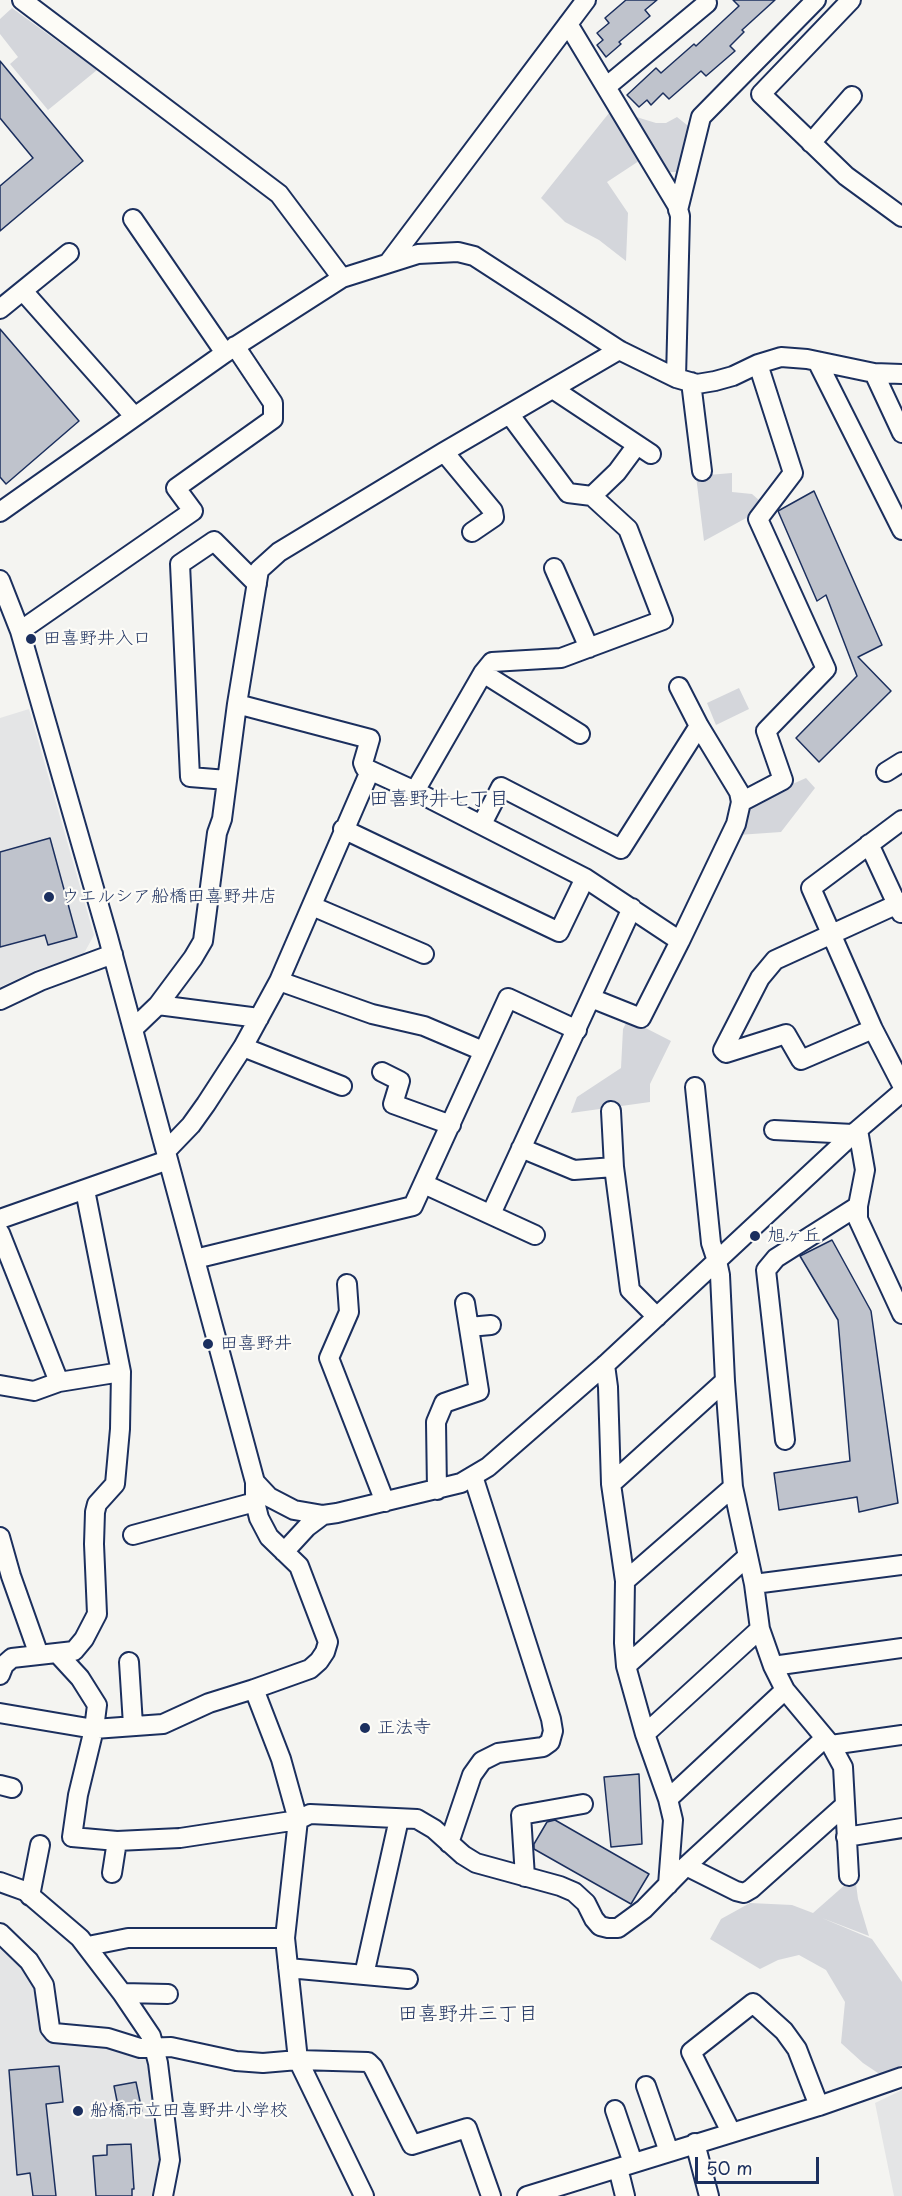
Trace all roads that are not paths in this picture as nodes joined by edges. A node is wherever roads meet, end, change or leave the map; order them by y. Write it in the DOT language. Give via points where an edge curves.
graph roads {
  1 [pos="22,0"];
  2 [pos="586,0"];
  3 [pos="816,0"];
  4 [pos="851,0"];
  5 [pos="707,3"];
  6 [pos="568,24"];
  7 [pos="606,87"];
  8 [pos="852,96"];
  9 [pos="811,142"];
  10 [pos="678,210"];
  11 [pos="902,217"];
  12 [pos="133,219"];
  13 [pos="69,253"];
  14 [pos="389,262"];
  15 [pos="342,278"];
  16 [pos="23,291"];
  17 [pos="0,309"];
  18 [pos="230,350"];
  19 [pos="619,350"];
  20 [pos="817,361"];
  21 [pos="758,364"];
  22 [pos="874,373"];
  23 [pos="902,374"];
  24 [pos="683,380"];
  25 [pos="553,389"];
  26 [pos="510,415"];
  27 [pos="134,416"];
  28 [pos="902,433"];
  29 [pos="444,452"];
  30 [pos="702,471"];
  31 [pos="592,496"];
  32 [pos="4,502"];
  33 [pos="902,530"];
  34 [pos="472,532"];
  35 [pos="554,568"];
  36 [pos="0,580"];
  37 [pos="257,584"];
  38 [pos="5,605"];
  39 [pos="20,631"];
  40 [pos="589,648"];
  41 [pos="483,673"];
  42 [pos="679,687"];
  43 [pos="237,704"];
  44 [pos="699,726"];
  45 [pos="580,734"];
  46 [pos="902,762"];
  47 [pos="370,771"];
  48 [pos="885,772"];
  49 [pos="227,780"];
  50 [pos="415,790"];
  51 [pos="741,802"];
  52 [pos="902,820"];
  53 [pos="482,824"];
  54 [pos="344,829"];
  55 [pos="869,844"];
  56 [pos="585,878"];
  57 [pos="312,906"];
  58 [pos="900,907"];
  59 [pos="632,908"];
  60 [pos="831,935"];
  61 [pos="680,941"];
  62 [pos="113,954"];
  63 [pos="424,954"];
  64 [pos="279,981"];
  65 [pos="591,998"];
  66 [pos="0,1000"];
  67 [pos="158,1005"];
  68 [pos="259,1018"];
  69 [pos="134,1028"];
  70 [pos="873,1029"];
  71 [pos="576,1030"];
  72 [pos="243,1047"];
  73 [pos="483,1052"];
  74 [pos="382,1072"];
  75 [pos="902,1085"];
  76 [pos="342,1086"];
  77 [pos="695,1087"];
  78 [pos="902,1092"];
  79 [pos="611,1111"];
  80 [pos="451,1125"];
  81 [pos="774,1130"];
  82 [pos="855,1132"];
  83 [pos="521,1148"];
  84 [pos="167,1156"];
  85 [pos="614,1167"];
  86 [pos="424,1184"];
  87 [pos="84,1190"];
  88 [pos="858,1206"];
  89 [pos="490,1214"];
  90 [pos="0,1219"];
  91 [pos="0,1233"];
  92 [pos="534,1235"];
  93 [pos="195,1258"];
  94 [pos="717,1261"];
  95 [pos="347,1284"];
  96 [pos="465,1303"];
  97 [pos="902,1314"];
  98 [pos="657,1317"];
  99 [pos="491,1325"];
  100 [pos="469,1327"];
  101 [pos="605,1365"];
  102 [pos="121,1372"];
  103 [pos="725,1381"];
  104 [pos="59,1382"];
  105 [pos="0,1385"];
  106 [pos="785,1440"];
  107 [pos="473,1476"];
  108 [pos="255,1482"];
  109 [pos="610,1484"];
  110 [pos="733,1487"];
  111 [pos="437,1490"];
  112 [pos="255,1502"];
  113 [pos="385,1502"];
  114 [pos="323,1515"];
  115 [pos="133,1534"];
  116 [pos="0,1537"];
  117 [pos="284,1552"];
  118 [pos="748,1556"];
  119 [pos="902,1565"];
  120 [pos="625,1581"];
  121 [pos="754,1584"];
  122 [pos="760,1629"];
  123 [pos="902,1648"];
  124 [pos="48,1654"];
  125 [pos="129,1662"];
  126 [pos="626,1666"];
  127 [pos="773,1666"];
  128 [pos="1,1668"];
  129 [pos="254,1689"];
  130 [pos="785,1690"];
  131 [pos="0,1713"];
  132 [pos="133,1725"];
  133 [pos="94,1729"];
  134 [pos="645,1734"];
  135 [pos="902,1735"];
  136 [pos="828,1742"];
  137 [pos="668,1799"];
  138 [pos="584,1804"];
  139 [pos="845,1805"];
  140 [pos="399,1819"];
  141 [pos="298,1820"];
  142 [pos="902,1828"];
  143 [pos="846,1837"];
  144 [pos="117,1841"];
  145 [pos="449,1843"];
  146 [pos="40,1845"];
  147 [pos="686,1866"];
  148 [pos="112,1873"];
  149 [pos="849,1876"];
  150 [pos="525,1877"];
  151 [pos="0,1882"];
  152 [pos="668,1885"];
  153 [pos="30,1896"];
  154 [pos="0,1933"];
  155 [pos="285,1938"];
  156 [pos="87,1946"];
  157 [pos="288,1968"];
  158 [pos="364,1975"];
  159 [pos="408,1979"];
  160 [pos="122,1993"];
  161 [pos="168,1994"];
  162 [pos="154,2048"];
  163 [pos="298,2060"];
  164 [pos="902,2077"];
  165 [pos="646,2086"];
  166 [pos="819,2106"];
  167 [pos="615,2110"];
  168 [pos="731,2132"];
  169 [pos="694,2143"];
  170 [pos="669,2151"];
  171 [pos="625,2166"];
  172 [pos="163,2196"];
  173 [pos="364,2196"];
  174 [pos="491,2196"];
  175 [pos="527,2196"];
  176 [pos="624,2196"];
  177 [pos="709,2196"];
  1 -- 15 [label="street" via="279,194"];
  2 -- 6 [label="street"];
  3 -- 10 [label="street" via="701,117"];
  4 -- 9 [label="street" via="761,94"];
  5 -- 7 [label="street"];
  6 -- 7 [label="street"];
  6 -- 14 [label="street"];
  7 -- 10 [label="street"];
  8 -- 9 [label="street"];
  9 -- 11 [label="street" via="846,176"];
  10 -- 24 [label="street"];
  12 -- 18 [label="street"];
  13 -- 16 [label="street"];
  14 -- 15 [label="street"];
  14 -- 19 [label="street" via="444,252 474,256"];
  15 -- 18 [label="street"];
  16 -- 17 [label="street"];
  16 -- 27 [label="street"];
  18 -- 27 [label="street"];
  18 -- 39 [label="street" via="273,403 273,419 176,488 193,511"];
  19 -- 24 [label="street"];
  19 -- 25 [label="street"];
  20 -- 21 [label="street" via="781,357"];
  20 -- 22 [label="street"];
  20 -- 33 [label="street"];
  21 -- 24 [label="street" via="715,381 697,384"];
  21 -- 51 [label="street" via="793,473 758,519 825,669 766,731 783,780"];
  22 -- 23 [label="street"];
  22 -- 28 [label="street"];
  24 -- 30 [label="street"];
  25 -- 26 [label="street"];
  25 -- 31 [label="street" via="644,449"];
  26 -- 29 [label="street"];
  26 -- 31 [label="street" via="568,493"];
  27 -- 32 [label="street"];
  29 -- 34 [label="street" via="494,510 494,517"];
  29 -- 37 [label="street" via="279,552 259,570"];
  31 -- 40 [label="street" via="628,529 663,620"];
  35 -- 40 [label="street"];
  36 -- 38 [label="street"];
  37 -- 43 [label="street"];
  37 -- 49 [label="street" via="214,541 180,564 190,777"];
  38 -- 39 [label="street"];
  39 -- 62 [label="street"];
  40 -- 41 [label="street" via="561,658 492,662"];
  41 -- 45 [label="street"];
  41 -- 50 [label="street"];
  42 -- 44 [label="street"];
  43 -- 47 [label="street" via="370,739 363,763"];
  43 -- 49 [label="street"];
  44 -- 51 [label="street" via="739,792"];
  44 -- 53 [label="street" via="621,849 501,787"];
  46 -- 48 [label="street"];
  47 -- 50 [label="street"];
  47 -- 54 [label="street"];
  49 -- 67 [label="street" via="203,941"];
  50 -- 53 [label="street"];
  51 -- 61 [label="street" via="736,824"];
  52 -- 55 [label="street"];
  53 -- 56 [label="street"];
  54 -- 56 [label="street" via="559,932"];
  54 -- 57 [label="street"];
  55 -- 58 [label="street"];
  55 -- 60 [label="street" via="811,888"];
  56 -- 59 [label="street"];
  57 -- 63 [label="street"];
  57 -- 64 [label="street"];
  58 -- 60 [label="street"];
  59 -- 61 [label="street"];
  59 -- 65 [label="street"];
  60 -- 70 [label="street"];
  60 -- 70 [label="street" via="775,960 760,978 723,1050 726,1053 786,1034 801,1060"];
  61 -- 65 [label="street" via="641,1018"];
  62 -- 66 [label="street"];
  62 -- 69 [label="street"];
  64 -- 68 [label="street"];
  64 -- 73 [label="street" via="372,1014 424,1026"];
  65 -- 71 [label="street"];
  67 -- 68 [label="street"];
  67 -- 69 [label="street"];
  68 -- 72 [label="street"];
  69 -- 84 [label="street"];
  70 -- 75 [label="street"];
  71 -- 73 [label="street" via="508,999"];
  71 -- 83 [label="street"];
  72 -- 76 [label="street"];
  72 -- 84 [label="street"];
  73 -- 80 [label="street"];
  74 -- 80 [label="street" via="400,1081 393,1104"];
  77 -- 94 [label="street" via="711,1243"];
  78 -- 82 [label="street"];
  79 -- 85 [label="street"];
  80 -- 86 [label="street"];
  81 -- 82 [label="street"];
  82 -- 88 [label="street" via="865,1170"];
  82 -- 94 [label="street"];
  83 -- 85 [label="street" via="574,1170"];
  83 -- 89 [label="street"];
  84 -- 87 [label="street"];
  84 -- 93 [label="street"];
  85 -- 98 [label="street" via="630,1290"];
  86 -- 89 [label="street"];
  86 -- 93 [label="street" via="413,1206"];
  87 -- 90 [label="street"];
  87 -- 102 [label="street"];
  88 -- 97 [label="street" via="858,1219"];
  88 -- 106 [label="street" via="776,1258 766,1270"];
  89 -- 92 [label="street"];
  91 -- 104 [label="street"];
  93 -- 108 [label="street"];
  94 -- 98 [label="street"];
  94 -- 103 [label="street"];
  95 -- 113 [label="street" via="348,1312 330,1358"];
  96 -- 100 [label="street"];
  98 -- 101 [label="street"];
  99 -- 100 [label="street"];
  100 -- 111 [label="street" via="479,1391 444,1403 436,1422"];
  101 -- 107 [label="street"];
  101 -- 109 [label="street"];
  102 -- 104 [label="street"];
  102 -- 124 [label="street" via="114,1484 94,1512 97,1614 74,1652"];
  103 -- 109 [label="street"];
  103 -- 110 [label="street"];
  104 -- 105 [label="street" via="34,1391"];
  107 -- 111 [label="street"];
  107 -- 145 [label="street" via="553,1731 550,1742 543,1747 498,1754 482,1761 472,1775"];
  108 -- 112 [label="street"];
  108 -- 114 [label="street" via="281,1504"];
  109 -- 120 [label="street"];
  110 -- 118 [label="street"];
  110 -- 120 [label="street"];
  111 -- 113 [label="street"];
  112 -- 115 [label="street"];
  112 -- 117 [label="street" via="269,1537"];
  113 -- 114 [label="street"];
  114 -- 117 [label="street"];
  116 -- 124 [label="street" via="11,1576"];
  117 -- 129 [label="street" via="299,1566 328,1642 325,1652 310,1669"];
  118 -- 121 [label="street"];
  118 -- 126 [label="street"];
  119 -- 121 [label="street"];
  120 -- 126 [label="street"];
  121 -- 122 [label="street"];
  122 -- 127 [label="street"];
  122 -- 134 [label="street"];
  123 -- 127 [label="street"];
  124 -- 128 [label="street" via="12,1658"];
  124 -- 133 [label="street" via="80,1678 97,1705"];
  125 -- 132 [label="street"];
  126 -- 134 [label="street"];
  127 -- 130 [label="street"];
  129 -- 132 [label="street" via="209,1703 163,1724"];
  129 -- 141 [label="street" via="281,1759"];
  130 -- 136 [label="street"];
  130 -- 137 [label="street"];
  131 -- 133 [label="street"];
  132 -- 133 [label="street"];
  133 -- 144 [label="street" via="72,1837"];
  134 -- 137 [label="street"];
  135 -- 136 [label="street"];
  136 -- 139 [label="street" via="843,1767"];
  136 -- 147 [label="street"];
  137 -- 152 [label="street" via="673,1820"];
  138 -- 150 [label="street" via="521,1815"];
  139 -- 143 [label="street"];
  139 -- 147 [label="street" via="744,1893"];
  140 -- 141 [label="street" via="310,1814"];
  140 -- 145 [label="street" via="417,1819"];
  140 -- 158 [label="street"];
  141 -- 144 [label="street" via="180,1838"];
  141 -- 155 [label="street"];
  142 -- 143 [label="street"];
  143 -- 149 [label="street"];
  144 -- 148 [label="street"];
  145 -- 150 [label="street" via="476,1863"];
  146 -- 153 [label="street"];
  147 -- 152 [label="street"];
  150 -- 152 [label="street" via="574,1892 600,1926 608,1928 626,1923"];
  151 -- 153 [label="street"];
  153 -- 156 [label="street"];
  154 -- 162 [label="street" via="29,1961 44,1984 54,2033 108,2038"];
  155 -- 156 [label="street" via="128,1938"];
  155 -- 157 [label="street"];
  156 -- 160 [label="street"];
  157 -- 158 [label="street"];
  157 -- 163 [label="street"];
  158 -- 159 [label="street"];
  160 -- 161 [label="street"];
  160 -- 162 [label="street" via="151,2036"];
  162 -- 163 [label="street" via="171,2047 236,2061"];
  162 -- 172 [label="street" via="170,2160"];
  163 -- 173 [label="street"];
  163 -- 174 [label="street" via="368,2062 412,2145 467,2128"];
  164 -- 166 [label="street"];
  165 -- 170 [label="street"];
  166 -- 168 [label="street"];
  166 -- 168 [label="street" via="797,2049 784,2031 753,2003 691,2052"];
  167 -- 171 [label="street"];
  168 -- 169 [label="street"];
  169 -- 170 [label="street"];
  169 -- 177 [label="street"];
  170 -- 171 [label="street"];
  171 -- 175 [label="street"];
  171 -- 176 [label="street"];
}
